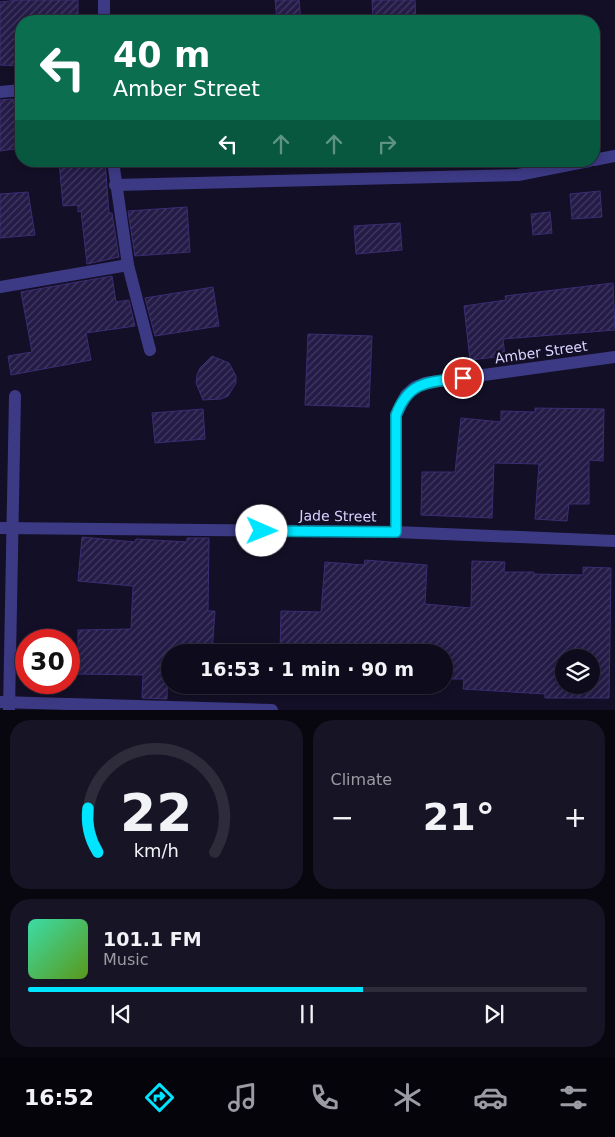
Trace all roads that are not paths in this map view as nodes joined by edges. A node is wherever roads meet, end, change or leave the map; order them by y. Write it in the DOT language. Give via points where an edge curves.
graph roads {
  1 [pos="104,0"];
  2 [pos="104,15"];
  3 [pos="15,91"];
  4 [pos="0,92"];
  5 [pos="615,156"];
  6 [pos="600,159"];
  7 [pos="114,167"];
  8 [pos="559,167"];
  9 [pos="115,185"];
  10 [pos="128,265"];
  11 [pos="0,287"];
  12 [pos="150,350"];
  13 [pos="615,356"];
  14 [pos="16,396"];
  15 [pos="0,528"];
  16 [pos="13,528"];
  17 [pos="396,532"];
  18 [pos="615,541"];
  19 [pos="6,705"];
  20 [pos="272,710"];
  1 -- 2 [label="street"];
  3 -- 4 [label="street"];
  5 -- 6 [label="street"];
  7 -- 9 [label="street"];
  8 -- 9 [label="street" via="518,175"];
  9 -- 10 [label="street"];
  10 -- 11 [label="street"];
  10 -- 12 [label="street"];
  13 -- 17 [label="street, Amber Street" via="415,387 406,395 396,415"];
  14 -- 16 [label="street"];
  15 -- 16 [label="street, Jade Street"];
  16 -- 17 [label="street, Jade Street"];
  16 -- 19 [label="street"];
  17 -- 18 [label="street, Jade Street"];
  19 -- 20 [label="street"];
}
